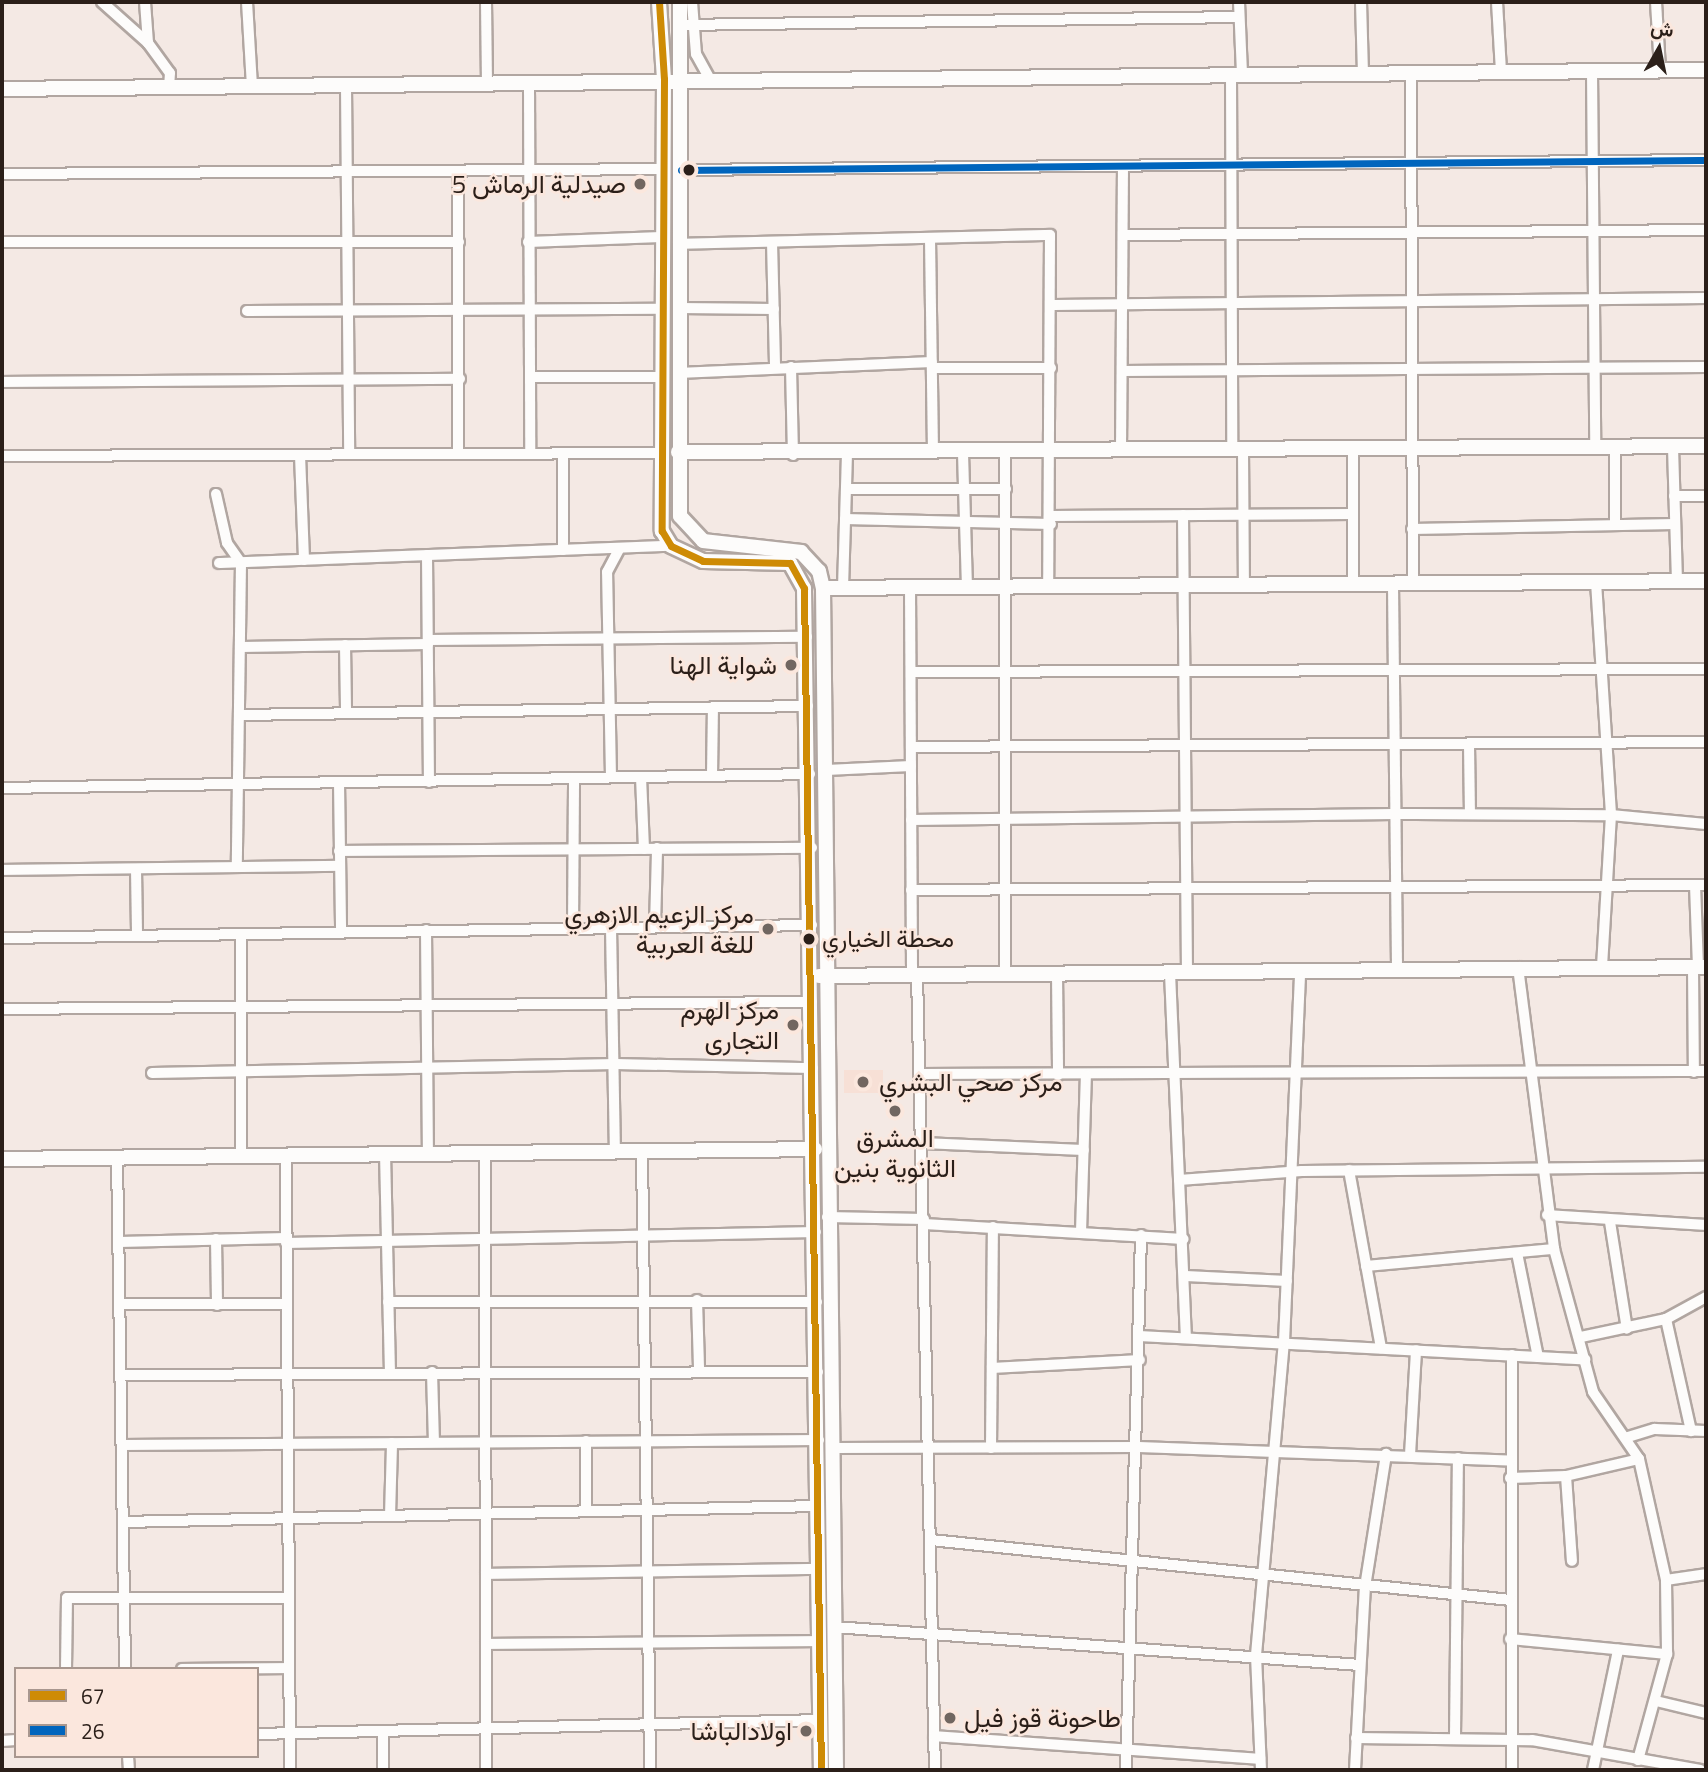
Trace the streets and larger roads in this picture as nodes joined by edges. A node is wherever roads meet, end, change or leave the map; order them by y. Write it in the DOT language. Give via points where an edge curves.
graph roads {
  1 [pos="102,2"];
  2 [pos="145,2"];
  3 [pos="247,2"];
  4 [pos="486,2"];
  5 [pos="659,2"];
  6 [pos="680,2"];
  7 [pos="692,2"];
  8 [pos="1239,2"];
  9 [pos="1361,2"];
  10 [pos="1497,2"];
  11 [pos="1656,2"];
  12 [pos="1239,17"];
  13 [pos="686,25"];
  14 [pos="148,43"];
  15 [pos="1660,70"];
  16 [pos="1706,70"];
  17 [pos="1592,71"];
  18 [pos="1501,72"];
  19 [pos="1363,73"];
  20 [pos="1411,73"];
  21 [pos="1236,74"];
  22 [pos="664,79"];
  23 [pos="683,79"];
  24 [pos="710,79"];
  25 [pos="487,85"];
  26 [pos="529,85"];
  27 [pos="346,86"];
  28 [pos="169,87"];
  29 [pos="252,87"];
  30 [pos="2,89"];
  31 [pos="1706,160"];
  32 [pos="1408,162"];
  33 [pos="1590,162"];
  34 [pos="1229,164"];
  35 [pos="1124,166"];
  36 [pos="527,168"];
  37 [pos="662,169"];
  38 [pos="681,170"];
  39 [pos="347,172"];
  40 [pos="458,172"];
  41 [pos="2,174"];
  42 [pos="1706,230"];
  43 [pos="1591,231"];
  44 [pos="1409,233"];
  45 [pos="1230,234"];
  46 [pos="1123,235"];
  47 [pos="661,237"];
  48 [pos="930,238"];
  49 [pos="349,240"];
  50 [pos="2,242"];
  51 [pos="460,242"];
  52 [pos="528,242"];
  53 [pos="772,242"];
  54 [pos="678,244"];
  55 [pos="1706,298"];
  56 [pos="1596,299"];
  57 [pos="1414,300"];
  58 [pos="1126,304"];
  59 [pos="1234,304"];
  60 [pos="1054,305"];
  61 [pos="678,308"];
  62 [pos="528,309"];
  63 [pos="662,309"];
  64 [pos="774,309"];
  65 [pos="350,310"];
  66 [pos="460,310"];
  67 [pos="247,311"];
  68 [pos="932,365"];
  69 [pos="792,367"];
  70 [pos="1706,367"];
  71 [pos="775,368"];
  72 [pos="1594,368"];
  73 [pos="1051,369"];
  74 [pos="1411,369"];
  75 [pos="1230,370"];
  76 [pos="1122,371"];
  77 [pos="678,373"];
  78 [pos="530,377"];
  79 [pos="661,377"];
  80 [pos="460,379"];
  81 [pos="351,380"];
  82 [pos="2,382"];
  83 [pos="1706,446"];
  84 [pos="1595,447"];
  85 [pos="1615,447"];
  86 [pos="1673,447"];
  87 [pos="1353,448"];
  88 [pos="1412,449"];
  89 [pos="1237,450"];
  90 [pos="1121,451"];
  91 [pos="678,452"];
  92 [pos="933,452"];
  93 [pos="1052,452"];
  94 [pos="530,453"];
  95 [pos="563,453"];
  96 [pos="659,453"];
  97 [pos="963,453"];
  98 [pos="1005,453"];
  99 [pos="300,454"];
  100 [pos="349,454"];
  101 [pos="458,454"];
  102 [pos="793,455"];
  103 [pos="847,455"];
  104 [pos="2,456"];
  105 [pos="846,489"];
  106 [pos="1006,489"];
  107 [pos="964,490"];
  108 [pos="216,494"];
  109 [pos="1674,496"];
  110 [pos="1706,496"];
  111 [pos="1352,514"];
  112 [pos="1183,515"];
  113 [pos="1243,515"];
  114 [pos="845,519"];
  115 [pos="1051,520"];
  116 [pos="965,521"];
  117 [pos="1007,522"];
  118 [pos="1675,524"];
  119 [pos="1615,525"];
  120 [pos="1412,530"];
  121 [pos="671,546"];
  122 [pos="621,548"];
  123 [pos="563,550"];
  124 [pos="427,555"];
  125 [pos="304,560"];
  126 [pos="219,563"];
  127 [pos="241,563"];
  128 [pos="1706,581"];
  129 [pos="1596,582"];
  130 [pos="1677,582"];
  131 [pos="1413,583"];
  132 [pos="1353,584"];
  133 [pos="1392,584"];
  134 [pos="1185,585"];
  135 [pos="1244,585"];
  136 [pos="1009,586"];
  137 [pos="1048,586"];
  138 [pos="823,587"];
  139 [pos="843,587"];
  140 [pos="911,587"];
  141 [pos="967,587"];
  142 [pos="807,637"];
  143 [pos="428,642"];
  144 [pos="608,642"];
  145 [pos="345,645"];
  146 [pos="241,647"];
  147 [pos="1706,669"];
  148 [pos="1393,671"];
  149 [pos="1598,671"];
  150 [pos="911,672"];
  151 [pos="1007,672"];
  152 [pos="1185,672"];
  153 [pos="808,706"];
  154 [pos="713,707"];
  155 [pos="608,709"];
  156 [pos="346,712"];
  157 [pos="429,712"];
  158 [pos="240,715"];
  159 [pos="1608,742"];
  160 [pos="1706,742"];
  161 [pos="1394,744"];
  162 [pos="1469,744"];
  163 [pos="1185,746"];
  164 [pos="911,747"];
  165 [pos="1006,747"];
  166 [pos="911,766"];
  167 [pos="826,770"];
  168 [pos="810,774"];
  169 [pos="712,776"];
  170 [pos="641,777"];
  171 [pos="574,778"];
  172 [pos="611,778"];
  173 [pos="339,782"];
  174 [pos="429,782"];
  175 [pos="238,784"];
  176 [pos="2,788"];
  177 [pos="1394,814"];
  178 [pos="1470,814"];
  179 [pos="1187,815"];
  180 [pos="1611,815"];
  181 [pos="1007,816"];
  182 [pos="911,820"];
  183 [pos="1706,824"];
  184 [pos="657,848"];
  185 [pos="812,848"];
  186 [pos="573,849"];
  187 [pos="644,849"];
  188 [pos="339,851"];
  189 [pos="339,866"];
  190 [pos="236,867"];
  191 [pos="136,869"];
  192 [pos="2,870"];
  193 [pos="1701,885"];
  194 [pos="1394,887"];
  195 [pos="1609,887"];
  196 [pos="1008,888"];
  197 [pos="1187,888"];
  198 [pos="911,890"];
  199 [pos="812,925"];
  200 [pos="611,927"];
  201 [pos="654,927"];
  202 [pos="573,928"];
  203 [pos="426,930"];
  204 [pos="341,932"];
  205 [pos="241,934"];
  206 [pos="137,936"];
  207 [pos="2,938"];
  208 [pos="1518,967"];
  209 [pos="1699,967"];
  210 [pos="1602,968"];
  211 [pos="1397,969"];
  212 [pos="1005,971"];
  213 [pos="1300,972"];
  214 [pos="915,973"];
  215 [pos="1057,973"];
  216 [pos="1170,973"];
  217 [pos="1187,973"];
  218 [pos="819,976"];
  219 [pos="614,999"];
  220 [pos="426,1002"];
  221 [pos="812,1002"];
  222 [pos="242,1005"];
  223 [pos="2,1009"];
  224 [pos="616,1064"];
  225 [pos="813,1068"];
  226 [pos="429,1070"];
  227 [pos="1706,1071"];
  228 [pos="1694,1072"];
  229 [pos="152,1073"];
  230 [pos="240,1073"];
  231 [pos="1527,1073"];
  232 [pos="920,1074"];
  233 [pos="1058,1075"];
  234 [pos="1086,1075"];
  235 [pos="1174,1075"];
  236 [pos="1300,1075"];
  237 [pos="922,1143"];
  238 [pos="615,1149"];
  239 [pos="642,1149"];
  240 [pos="815,1149"];
  241 [pos="1084,1150"];
  242 [pos="428,1152"];
  243 [pos="386,1153"];
  244 [pos="485,1153"];
  245 [pos="241,1154"];
  246 [pos="286,1154"];
  247 [pos="117,1157"];
  248 [pos="2,1159"];
  249 [pos="1706,1167"];
  250 [pos="1540,1168"];
  251 [pos="1349,1170"];
  252 [pos="1295,1171"];
  253 [pos="1179,1180"];
  254 [pos="1547,1215"];
  255 [pos="827,1217"];
  256 [pos="924,1221"];
  257 [pos="1610,1222"];
  258 [pos="1706,1225"];
  259 [pos="993,1227"];
  260 [pos="643,1232"];
  261 [pos="816,1232"];
  262 [pos="1081,1232"];
  263 [pos="1141,1235"];
  264 [pos="485,1237"];
  265 [pos="1184,1239"];
  266 [pos="216,1240"];
  267 [pos="387,1240"];
  268 [pos="286,1241"];
  269 [pos="119,1242"];
  270 [pos="1554,1249"];
  271 [pos="1517,1253"];
  272 [pos="1367,1266"];
  273 [pos="1186,1276"];
  274 [pos="1287,1281"];
  275 [pos="1706,1297"];
  276 [pos="486,1300"];
  277 [pos="697,1300"];
  278 [pos="644,1301"];
  279 [pos="388,1302"];
  280 [pos="817,1302"];
  281 [pos="120,1304"];
  282 [pos="287,1304"];
  283 [pos="217,1305"];
  284 [pos="1667,1319"];
  285 [pos="1628,1329"];
  286 [pos="1139,1336"];
  287 [pos="1186,1337"];
  288 [pos="1581,1337"];
  289 [pos="1284,1342"];
  290 [pos="1381,1348"];
  291 [pos="1416,1350"];
  292 [pos="1512,1355"];
  293 [pos="1538,1357"];
  294 [pos="1585,1359"];
  295 [pos="1140,1360"];
  296 [pos="699,1368"];
  297 [pos="992,1368"];
  298 [pos="645,1369"];
  299 [pos="486,1371"];
  300 [pos="390,1372"];
  301 [pos="432,1372"];
  302 [pos="818,1372"];
  303 [pos="287,1373"];
  304 [pos="121,1376"];
  305 [pos="1691,1431"];
  306 [pos="1706,1431"];
  307 [pos="1628,1437"];
  308 [pos="819,1440"];
  309 [pos="586,1441"];
  310 [pos="646,1441"];
  311 [pos="434,1442"];
  312 [pos="486,1442"];
  313 [pos="288,1443"];
  314 [pos="392,1443"];
  315 [pos="122,1445"];
  316 [pos="1137,1447"];
  317 [pos="833,1448"];
  318 [pos="930,1448"];
  319 [pos="991,1448"];
  320 [pos="1276,1451"];
  321 [pos="1387,1454"];
  322 [pos="1410,1455"];
  323 [pos="1458,1458"];
  324 [pos="1639,1459"];
  325 [pos="1510,1461"];
  326 [pos="1566,1476"];
  327 [pos="1510,1478"];
  328 [pos="818,1506"];
  329 [pos="646,1507"];
  330 [pos="586,1508"];
  331 [pos="486,1510"];
  332 [pos="390,1516"];
  333 [pos="288,1518"];
  334 [pos="123,1522"];
  335 [pos="931,1540"];
  336 [pos="1572,1561"];
  337 [pos="1131,1563"];
  338 [pos="819,1569"];
  339 [pos="486,1574"];
  340 [pos="1706,1574"];
  341 [pos="647,1575"];
  342 [pos="1264,1576"];
  343 [pos="1666,1580"];
  344 [pos="1365,1587"];
  345 [pos="1455,1596"];
  346 [pos="123,1598"];
  347 [pos="289,1598"];
  348 [pos="1511,1600"];
  349 [pos="834,1628"];
  350 [pos="932,1633"];
  351 [pos="1510,1639"];
  352 [pos="820,1641"];
  353 [pos="486,1644"];
  354 [pos="648,1645"];
  355 [pos="1128,1646"];
  356 [pos="1618,1650"];
  357 [pos="1667,1654"];
  358 [pos="1256,1655"];
  359 [pos="1360,1665"];
  360 [pos="66,1667"];
  361 [pos="125,1667"];
  362 [pos="259,1668"];
  363 [pos="289,1668"];
  364 [pos="1656,1701"];
  365 [pos="1706,1713"];
  366 [pos="820,1720"];
  367 [pos="649,1725"];
  368 [pos="486,1728"];
  369 [pos="383,1732"];
  370 [pos="290,1733"];
  371 [pos="259,1734"];
  372 [pos="934,1736"];
  373 [pos="1455,1737"];
  374 [pos="1356,1738"];
  375 [pos="1512,1739"];
  376 [pos="1597,1749"];
  377 [pos="1127,1753"];
  378 [pos="1638,1760"];
  379 [pos="1261,1765"];
  380 [pos="290,1770"];
  381 [pos="383,1770"];
  382 [pos="486,1770"];
  383 [pos="650,1770"];
  384 [pos="821,1770"];
  385 [pos="836,1770"];
  386 [pos="935,1770"];
  387 [pos="1126,1770"];
  388 [pos="1355,1770"];
  389 [pos="1512,1770"];
  390 [pos="1592,1770"];
  391 [pos="1700,1770"];
  1 -- 14 [label="street"];
  2 -- 14 [label="street"];
  3 -- 29 [label="street"];
  4 -- 25 [label="street"];
  5 -- 22 [label="street"];
  6 -- 13 [label="street"];
  7 -- 13 [label="street"];
  8 -- 12 [label="street"];
  9 -- 19 [label="street"];
  10 -- 18 [label="street"];
  11 -- 15 [label="street"];
  12 -- 13 [label="street"];
  12 -- 21 [label="street"];
  13 -- 23 [label="street"];
  13 -- 24 [label="street"];
  14 -- 28 [label="street" via="170,73"];
  15 -- 16 [label="street"];
  15 -- 17 [label="street"];
  17 -- 18 [label="street"];
  17 -- 33 [label="street"];
  18 -- 20 [label="street"];
  19 -- 20 [label="street"];
  19 -- 21 [label="street"];
  20 -- 32 [label="street"];
  21 -- 24 [label="street"];
  21 -- 34 [label="street"];
  22 -- 23 [label="street"];
  22 -- 26 [label="street"];
  22 -- 37 [label="street"];
  23 -- 24 [label="street"];
  23 -- 38 [label="street"];
  25 -- 26 [label="street"];
  25 -- 27 [label="street"];
  26 -- 36 [label="street"];
  27 -- 29 [label="street"];
  27 -- 39 [label="street"];
  28 -- 29 [label="street"];
  28 -- 30 [label="street"];
  31 -- 33 [label="street"];
  32 -- 33 [label="street"];
  32 -- 34 [label="street"];
  32 -- 44 [label="street"];
  33 -- 43 [label="street"];
  34 -- 35 [label="street"];
  34 -- 45 [label="street"];
  35 -- 38 [label="street"];
  35 -- 46 [label="street"];
  36 -- 37 [label="street"];
  36 -- 40 [label="street"];
  36 -- 52 [label="street"];
  37 -- 47 [label="street"];
  38 -- 54 [label="street"];
  39 -- 40 [label="street"];
  39 -- 41 [label="street"];
  39 -- 49 [label="street"];
  40 -- 51 [label="street"];
  42 -- 43 [label="street"];
  43 -- 44 [label="street"];
  43 -- 56 [label="street"];
  44 -- 45 [label="street"];
  44 -- 57 [label="street"];
  45 -- 46 [label="street"];
  45 -- 59 [label="street"];
  46 -- 58 [label="street"];
  47 -- 52 [label="street"];
  47 -- 63 [label="street"];
  48 -- 53 [label="street"];
  48 -- 60 [label="street" via="1050,236"];
  48 -- 68 [label="street"];
  49 -- 50 [label="street"];
  49 -- 51 [label="street"];
  49 -- 65 [label="street"];
  51 -- 66 [label="street"];
  52 -- 62 [label="street"];
  53 -- 54 [label="street"];
  53 -- 64 [label="street"];
  54 -- 61 [label="street"];
  55 -- 56 [label="street"];
  56 -- 57 [label="street"];
  56 -- 72 [label="street"];
  57 -- 59 [label="street"];
  57 -- 74 [label="street"];
  58 -- 59 [label="street"];
  58 -- 60 [label="street"];
  58 -- 76 [label="street"];
  59 -- 75 [label="street"];
  60 -- 73 [label="street"];
  61 -- 64 [label="street"];
  61 -- 77 [label="street"];
  62 -- 63 [label="street"];
  62 -- 66 [label="street"];
  62 -- 78 [label="street"];
  63 -- 79 [label="street"];
  64 -- 71 [label="street"];
  65 -- 66 [label="street"];
  65 -- 67 [label="street"];
  65 -- 81 [label="street"];
  66 -- 80 [label="street"];
  68 -- 69 [label="street"];
  68 -- 73 [label="street"];
  68 -- 92 [label="street"];
  69 -- 71 [label="street"];
  69 -- 102 [label="street"];
  70 -- 72 [label="street"];
  71 -- 77 [label="street"];
  72 -- 74 [label="street"];
  72 -- 84 [label="street"];
  73 -- 93 [label="street"];
  74 -- 75 [label="street"];
  74 -- 88 [label="street"];
  75 -- 76 [label="street"];
  75 -- 89 [label="street"];
  76 -- 90 [label="street"];
  77 -- 91 [label="street"];
  78 -- 79 [label="street"];
  78 -- 94 [label="street"];
  79 -- 96 [label="street"];
  80 -- 81 [label="street"];
  80 -- 101 [label="street"];
  81 -- 82 [label="street"];
  81 -- 100 [label="street"];
  83 -- 86 [label="street"];
  84 -- 85 [label="street"];
  84 -- 88 [label="street"];
  85 -- 86 [label="street"];
  85 -- 119 [label="street"];
  86 -- 109 [label="street"];
  87 -- 88 [label="street"];
  87 -- 89 [label="street"];
  87 -- 111 [label="street"];
  88 -- 120 [label="street"];
  89 -- 90 [label="street"];
  89 -- 113 [label="street"];
  90 -- 93 [label="street"];
  91 -- 102 [label="street"];
  91 -- 138 [label="street" via="680,516 688,532 722,545 801,552 819,572"];
  92 -- 97 [label="street"];
  92 -- 103 [label="street"];
  93 -- 98 [label="street"];
  93 -- 115 [label="street"];
  94 -- 95 [label="street"];
  94 -- 101 [label="street"];
  95 -- 96 [label="street"];
  95 -- 123 [label="street"];
  96 -- 121 [label="street" via="660,520"];
  97 -- 98 [label="street"];
  97 -- 107 [label="street"];
  98 -- 106 [label="street"];
  99 -- 100 [label="street"];
  99 -- 104 [label="street"];
  99 -- 125 [label="street"];
  100 -- 101 [label="street"];
  102 -- 103 [label="street"];
  103 -- 105 [label="street"];
  105 -- 107 [label="street"];
  105 -- 114 [label="street"];
  106 -- 107 [label="street"];
  106 -- 117 [label="street"];
  107 -- 116 [label="street"];
  108 -- 127 [label="street" via="227,543"];
  109 -- 110 [label="street"];
  109 -- 118 [label="street"];
  111 -- 113 [label="street"];
  111 -- 132 [label="street"];
  112 -- 113 [label="street"];
  112 -- 115 [label="street"];
  112 -- 134 [label="street"];
  113 -- 135 [label="street"];
  114 -- 116 [label="street"];
  114 -- 139 [label="street"];
  115 -- 117 [label="street"];
  115 -- 137 [label="street"];
  116 -- 117 [label="street"];
  116 -- 141 [label="street"];
  117 -- 136 [label="street"];
  118 -- 119 [label="street"];
  118 -- 130 [label="street"];
  119 -- 120 [label="street"];
  120 -- 131 [label="street"];
  121 -- 122 [label="street"];
  121 -- 142 [label="street" via="703,561 790,563 803,581"];
  122 -- 123 [label="street"];
  122 -- 144 [label="street" via="607,572"];
  123 -- 124 [label="street"];
  124 -- 125 [label="street"];
  124 -- 143 [label="street"];
  125 -- 127 [label="street"];
  126 -- 127 [label="street"];
  127 -- 146 [label="street"];
  128 -- 130 [label="street"];
  129 -- 130 [label="street"];
  129 -- 131 [label="street"];
  129 -- 149 [label="street"];
  131 -- 133 [label="street"];
  132 -- 133 [label="street"];
  132 -- 135 [label="street"];
  133 -- 148 [label="street"];
  134 -- 135 [label="street"];
  134 -- 137 [label="street"];
  134 -- 152 [label="street"];
  136 -- 137 [label="street"];
  136 -- 141 [label="street"];
  136 -- 151 [label="street"];
  138 -- 139 [label="street"];
  138 -- 167 [label="street"];
  139 -- 140 [label="street"];
  140 -- 141 [label="street"];
  140 -- 150 [label="street"];
  142 -- 144 [label="street"];
  142 -- 153 [label="street"];
  143 -- 144 [label="street"];
  143 -- 145 [label="street"];
  143 -- 157 [label="street"];
  144 -- 155 [label="street"];
  145 -- 146 [label="street"];
  145 -- 156 [label="street"];
  146 -- 158 [label="street"];
  147 -- 149 [label="street"];
  148 -- 149 [label="street"];
  148 -- 152 [label="street"];
  148 -- 161 [label="street"];
  149 -- 159 [label="street"];
  150 -- 151 [label="street"];
  150 -- 164 [label="street"];
  151 -- 152 [label="street"];
  151 -- 165 [label="street"];
  152 -- 163 [label="street"];
  153 -- 154 [label="street"];
  153 -- 168 [label="street"];
  154 -- 155 [label="street"];
  154 -- 169 [label="street"];
  155 -- 157 [label="street"];
  155 -- 172 [label="street"];
  156 -- 157 [label="street"];
  156 -- 158 [label="street"];
  157 -- 174 [label="street"];
  158 -- 175 [label="street"];
  159 -- 160 [label="street"];
  159 -- 162 [label="street"];
  159 -- 180 [label="street"];
  161 -- 162 [label="street"];
  161 -- 163 [label="street"];
  161 -- 177 [label="street"];
  162 -- 178 [label="street"];
  163 -- 165 [label="street"];
  163 -- 179 [label="street"];
  164 -- 165 [label="street"];
  164 -- 166 [label="street"];
  165 -- 181 [label="street"];
  166 -- 167 [label="street"];
  166 -- 182 [label="street"];
  167 -- 218 [label="street"];
  168 -- 169 [label="street"];
  168 -- 185 [label="street"];
  169 -- 170 [label="street"];
  170 -- 172 [label="street"];
  170 -- 187 [label="street"];
  171 -- 172 [label="street"];
  171 -- 174 [label="street"];
  171 -- 186 [label="street"];
  173 -- 174 [label="street"];
  173 -- 175 [label="street"];
  173 -- 188 [label="street"];
  175 -- 176 [label="street"];
  175 -- 190 [label="street"];
  177 -- 178 [label="street"];
  177 -- 179 [label="street"];
  177 -- 194 [label="street"];
  178 -- 180 [label="street"];
  179 -- 181 [label="street"];
  179 -- 197 [label="street"];
  180 -- 183 [label="street"];
  180 -- 195 [label="street"];
  181 -- 182 [label="street"];
  181 -- 196 [label="street"];
  182 -- 198 [label="street"];
  184 -- 185 [label="street"];
  184 -- 187 [label="street"];
  184 -- 201 [label="street"];
  185 -- 199 [label="street"];
  186 -- 187 [label="street"];
  186 -- 188 [label="street"];
  186 -- 202 [label="street"];
  188 -- 189 [label="street"];
  189 -- 190 [label="street"];
  189 -- 204 [label="street"];
  190 -- 191 [label="street"];
  191 -- 192 [label="street"];
  191 -- 206 [label="street"];
  193 -- 195 [label="street"];
  193 -- 209 [label="street"];
  194 -- 195 [label="street"];
  194 -- 197 [label="street"];
  194 -- 211 [label="street"];
  195 -- 210 [label="street"];
  196 -- 197 [label="street"];
  196 -- 198 [label="street"];
  196 -- 212 [label="street"];
  197 -- 217 [label="street"];
  198 -- 214 [label="street"];
  199 -- 201 [label="street"];
  199 -- 218 [label="street"];
  200 -- 201 [label="street"];
  200 -- 202 [label="street"];
  200 -- 219 [label="street"];
  202 -- 203 [label="street"];
  203 -- 204 [label="street"];
  203 -- 220 [label="street"];
  204 -- 205 [label="street"];
  205 -- 206 [label="street"];
  205 -- 222 [label="street"];
  206 -- 207 [label="street"];
  208 -- 210 [label="street"];
  208 -- 211 [label="street"];
  208 -- 231 [label="street"];
  209 -- 210 [label="street"];
  209 -- 228 [label="street"];
  211 -- 213 [label="street"];
  212 -- 214 [label="street"];
  212 -- 215 [label="street"];
  213 -- 217 [label="street"];
  213 -- 236 [label="street"];
  214 -- 218 [label="street"];
  214 -- 232 [label="street"];
  215 -- 216 [label="street"];
  215 -- 233 [label="street"];
  216 -- 217 [label="street"];
  216 -- 235 [label="street"];
  218 -- 221 [label="street"];
  218 -- 255 [label="street"];
  219 -- 220 [label="street"];
  219 -- 221 [label="street"];
  219 -- 224 [label="street"];
  220 -- 222 [label="street"];
  220 -- 226 [label="street"];
  221 -- 225 [label="street"];
  222 -- 223 [label="street"];
  222 -- 230 [label="street"];
  224 -- 225 [label="street"];
  224 -- 226 [label="street"];
  224 -- 238 [label="street"];
  225 -- 240 [label="street"];
  226 -- 230 [label="street"];
  226 -- 242 [label="street"];
  227 -- 228 [label="street"];
  228 -- 231 [label="street"];
  229 -- 230 [label="street"];
  230 -- 245 [label="street"];
  231 -- 236 [label="street"];
  231 -- 250 [label="street"];
  232 -- 233 [label="street"];
  232 -- 237 [label="street"];
  233 -- 234 [label="street"];
  234 -- 235 [label="street"];
  234 -- 241 [label="street"];
  235 -- 236 [label="street"];
  235 -- 253 [label="street"];
  236 -- 252 [label="street"];
  237 -- 241 [label="street"];
  237 -- 256 [label="street"];
  238 -- 239 [label="street"];
  238 -- 244 [label="street"];
  239 -- 240 [label="street"];
  239 -- 260 [label="street"];
  240 -- 261 [label="street"];
  241 -- 262 [label="street"];
  242 -- 243 [label="street"];
  242 -- 244 [label="street"];
  243 -- 246 [label="street"];
  243 -- 267 [label="street"];
  244 -- 264 [label="street"];
  245 -- 246 [label="street"];
  245 -- 247 [label="street"];
  246 -- 268 [label="street"];
  247 -- 248 [label="street"];
  247 -- 269 [label="street"];
  249 -- 250 [label="street"];
  250 -- 251 [label="street"];
  250 -- 254 [label="street"];
  251 -- 252 [label="street"];
  251 -- 272 [label="street"];
  252 -- 253 [label="street"];
  252 -- 274 [label="street"];
  253 -- 265 [label="street"];
  254 -- 257 [label="street"];
  254 -- 270 [label="street"];
  255 -- 256 [label="street"];
  255 -- 317 [label="street"];
  256 -- 259 [label="street"];
  256 -- 318 [label="street"];
  257 -- 258 [label="street"];
  257 -- 285 [label="street"];
  259 -- 262 [label="street"];
  259 -- 297 [label="street"];
  260 -- 261 [label="street"];
  260 -- 264 [label="street"];
  260 -- 278 [label="street"];
  261 -- 280 [label="street"];
  262 -- 263 [label="street"];
  263 -- 265 [label="street"];
  263 -- 286 [label="street"];
  264 -- 267 [label="street"];
  264 -- 276 [label="street"];
  265 -- 273 [label="street"];
  266 -- 268 [label="street"];
  266 -- 269 [label="street"];
  266 -- 283 [label="street"];
  267 -- 268 [label="street"];
  267 -- 279 [label="street"];
  268 -- 282 [label="street"];
  269 -- 281 [label="street"];
  270 -- 271 [label="street"];
  270 -- 288 [label="street"];
  271 -- 272 [label="street"];
  271 -- 293 [label="street"];
  272 -- 290 [label="street"];
  273 -- 274 [label="street"];
  273 -- 287 [label="street"];
  274 -- 289 [label="street"];
  275 -- 284 [label="street"];
  276 -- 278 [label="street"];
  276 -- 279 [label="street"];
  276 -- 299 [label="street"];
  277 -- 278 [label="street"];
  277 -- 280 [label="street"];
  277 -- 296 [label="street"];
  278 -- 298 [label="street"];
  279 -- 300 [label="street"];
  280 -- 302 [label="street"];
  281 -- 283 [label="street"];
  281 -- 304 [label="street"];
  282 -- 283 [label="street"];
  282 -- 303 [label="street"];
  284 -- 285 [label="street"];
  284 -- 305 [label="street"];
  285 -- 288 [label="street"];
  286 -- 287 [label="street"];
  286 -- 295 [label="street"];
  287 -- 289 [label="street"];
  288 -- 294 [label="street"];
  289 -- 290 [label="street"];
  289 -- 320 [label="street"];
  290 -- 291 [label="street"];
  291 -- 292 [label="street"];
  291 -- 322 [label="street"];
  292 -- 293 [label="street"];
  292 -- 325 [label="street"];
  293 -- 294 [label="street"];
  294 -- 307 [label="street" via="1598,1401"];
  295 -- 297 [label="street"];
  295 -- 316 [label="street"];
  296 -- 298 [label="street"];
  296 -- 302 [label="street"];
  297 -- 319 [label="street"];
  298 -- 299 [label="street"];
  298 -- 310 [label="street"];
  299 -- 301 [label="street"];
  299 -- 312 [label="street"];
  300 -- 301 [label="street"];
  300 -- 303 [label="street"];
  301 -- 311 [label="street"];
  302 -- 308 [label="street"];
  303 -- 304 [label="street"];
  303 -- 313 [label="street"];
  304 -- 315 [label="street"];
  305 -- 306 [label="street"];
  305 -- 307 [label="street"];
  307 -- 324 [label="street"];
  308 -- 310 [label="street"];
  308 -- 328 [label="street"];
  309 -- 310 [label="street"];
  309 -- 312 [label="street"];
  309 -- 330 [label="street"];
  310 -- 329 [label="street"];
  311 -- 312 [label="street"];
  311 -- 314 [label="street"];
  312 -- 331 [label="street"];
  313 -- 314 [label="street"];
  313 -- 315 [label="street"];
  313 -- 333 [label="street"];
  314 -- 332 [label="street"];
  315 -- 334 [label="street"];
  316 -- 319 [label="street"];
  316 -- 320 [label="street"];
  316 -- 337 [label="street"];
  317 -- 318 [label="street"];
  317 -- 349 [label="street"];
  318 -- 319 [label="street"];
  318 -- 335 [label="street"];
  320 -- 321 [label="street"];
  320 -- 342 [label="street"];
  321 -- 322 [label="street"];
  321 -- 344 [label="street"];
  322 -- 323 [label="street"];
  323 -- 325 [label="street"];
  323 -- 345 [label="street"];
  324 -- 326 [label="street"];
  324 -- 343 [label="street"];
  325 -- 327 [label="street"];
  326 -- 327 [label="street"];
  326 -- 336 [label="street"];
  327 -- 348 [label="street"];
  328 -- 329 [label="street"];
  328 -- 338 [label="street"];
  329 -- 330 [label="street"];
  329 -- 341 [label="street"];
  330 -- 331 [label="street"];
  331 -- 332 [label="street"];
  331 -- 339 [label="street"];
  332 -- 333 [label="street"];
  333 -- 334 [label="street"];
  333 -- 347 [label="street"];
  334 -- 346 [label="street"];
  335 -- 337 [label="street"];
  335 -- 350 [label="street"];
  337 -- 342 [label="street"];
  337 -- 355 [label="street"];
  338 -- 341 [label="street"];
  338 -- 352 [label="street"];
  339 -- 341 [label="street"];
  339 -- 353 [label="street"];
  340 -- 343 [label="street"];
  341 -- 354 [label="street"];
  342 -- 344 [label="street"];
  342 -- 358 [label="street"];
  343 -- 357 [label="street"];
  344 -- 345 [label="street"];
  344 -- 359 [label="street"];
  345 -- 348 [label="street"];
  345 -- 373 [label="street"];
  346 -- 347 [label="street"];
  346 -- 360 [label="street" via="67,1598"];
  346 -- 361 [label="street"];
  347 -- 363 [label="street"];
  348 -- 351 [label="street"];
  349 -- 350 [label="street"];
  349 -- 385 [label="street"];
  350 -- 355 [label="street"];
  350 -- 372 [label="street"];
  351 -- 356 [label="street"];
  351 -- 375 [label="street"];
  352 -- 354 [label="street"];
  352 -- 366 [label="street"];
  353 -- 354 [label="street"];
  353 -- 368 [label="street"];
  354 -- 367 [label="street"];
  355 -- 358 [label="street"];
  355 -- 377 [label="street"];
  356 -- 357 [label="street"];
  356 -- 376 [label="street"];
  357 -- 364 [label="street"];
  358 -- 359 [label="street"];
  358 -- 379 [label="street"];
  359 -- 374 [label="street"];
  362 -- 363 [label="street"];
  363 -- 370 [label="street"];
  364 -- 365 [label="street"];
  364 -- 378 [label="street"];
  366 -- 367 [label="street"];
  366 -- 384 [label="street"];
  367 -- 368 [label="street"];
  367 -- 383 [label="street"];
  368 -- 369 [label="street"];
  368 -- 382 [label="street"];
  369 -- 370 [label="street"];
  369 -- 381 [label="street"];
  370 -- 371 [label="street"];
  370 -- 380 [label="street"];
  372 -- 377 [label="street"];
  372 -- 386 [label="street"];
  373 -- 374 [label="street"];
  373 -- 375 [label="street"];
  374 -- 388 [label="street"];
  375 -- 376 [label="street"];
  375 -- 389 [label="street"];
  376 -- 378 [label="street"];
  376 -- 390 [label="street"];
  377 -- 379 [label="street"];
  377 -- 387 [label="street"];
  378 -- 391 [label="street"];
}
